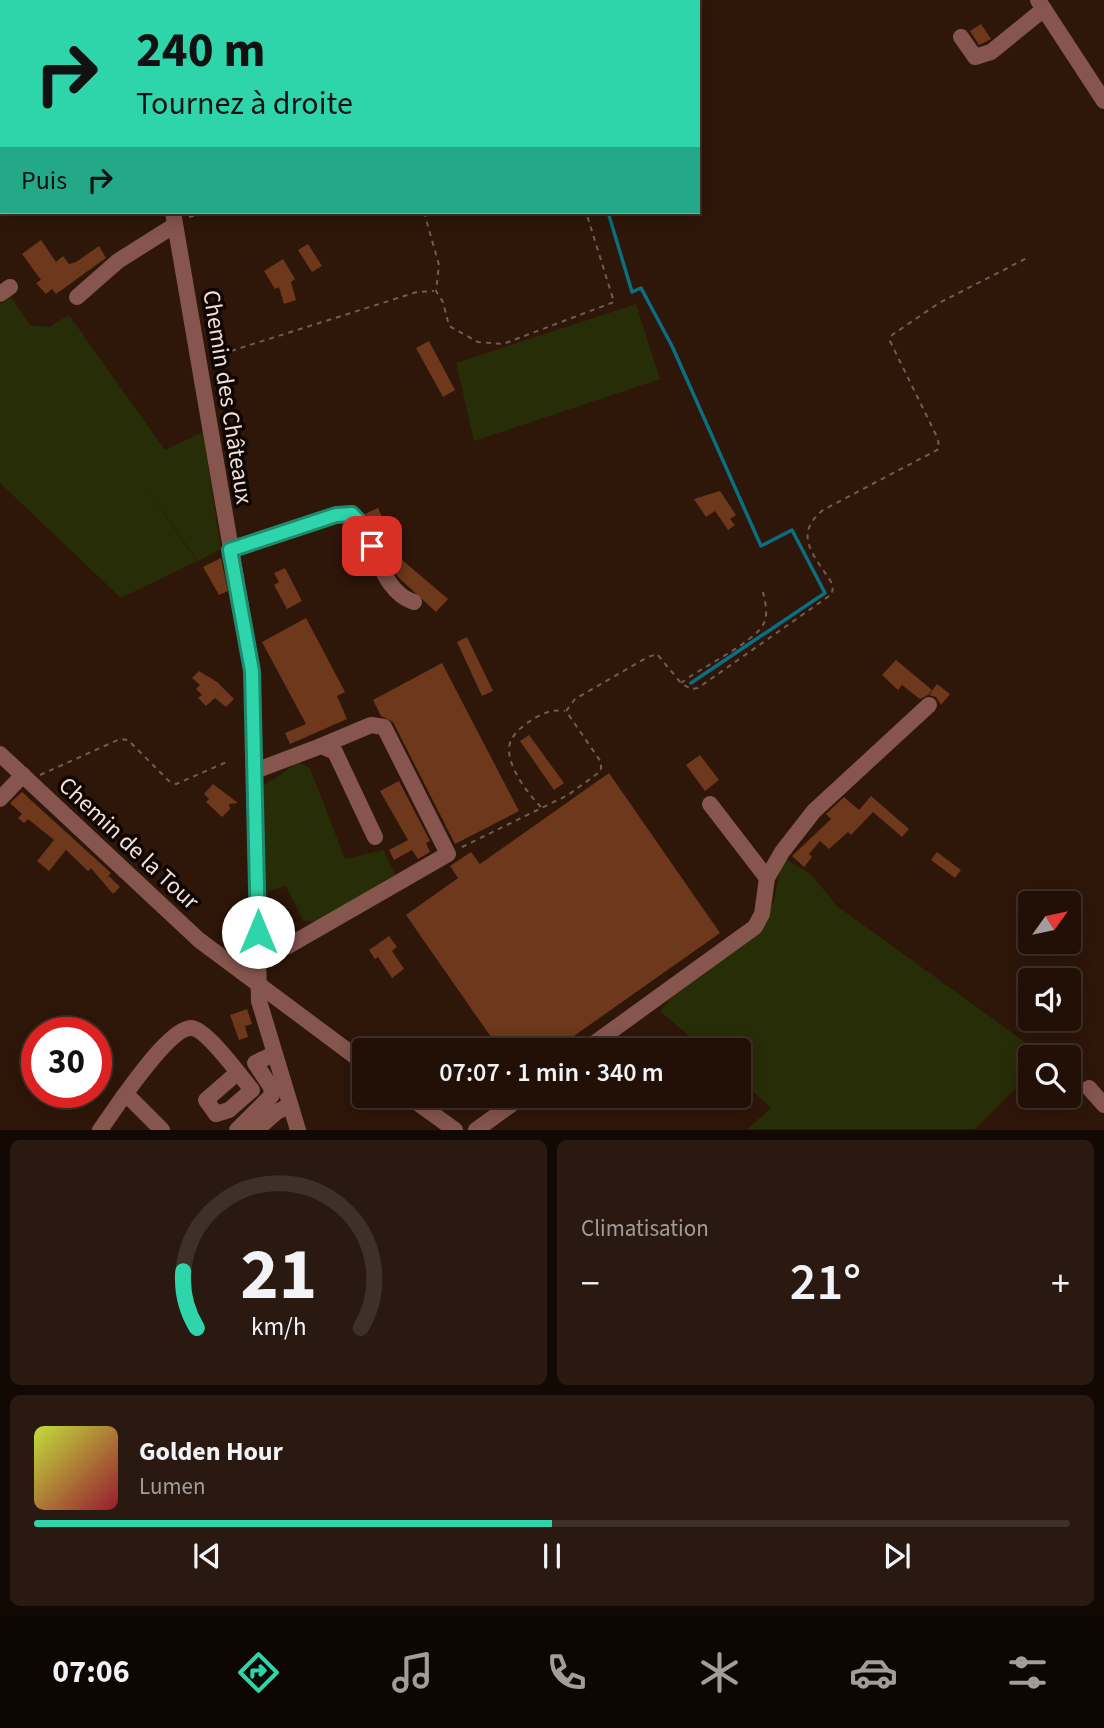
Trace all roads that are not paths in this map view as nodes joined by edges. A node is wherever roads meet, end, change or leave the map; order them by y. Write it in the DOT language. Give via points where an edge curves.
graph roads {
  1 [pos="1041,5"];
  2 [pos="961,37"];
  3 [pos="1104,101"];
  4 [pos="174,219"];
  5 [pos="77,297"];
  6 [pos="230,550"];
  7 [pos="414,602"];
  8 [pos="929,705"];
  9 [pos="321,746"];
  10 [pos="0,754"];
  11 [pos="255,771"];
  12 [pos="26,778"];
  13 [pos="0,799"];
  14 [pos="710,804"];
  15 [pos="374,837"];
  16 [pos="767,878"];
  17 [pos="257,956"];
  18 [pos="257,981"];
  19 [pos="601,1038"];
  20 [pos="274,1054"];
  21 [pos="352,1054"];
  22 [pos="237,1073"];
  23 [pos="1089,1088"];
  24 [pos="123,1097"];
  25 [pos="1104,1105"];
  26 [pos="290,1106"];
  27 [pos="425,1108"];
  28 [pos="506,1108"];
  29 [pos="100,1129"];
  30 [pos="162,1129"];
  31 [pos="237,1129"];
  32 [pos="256,1129"];
  33 [pos="298,1129"];
  34 [pos="455,1129"];
  35 [pos="476,1129"];
  1 -- 2 [label="street" via="991,52 975,57"];
  1 -- 3 [label="street"];
  4 -- 5 [label="street"];
  4 -- 6 [label="street, Chemin des Châteaux"];
  6 -- 7 [label="street" via="336,515 352,514 363,526 391,585 402,598"];
  6 -- 11 [label="street, Chemin des Châteaux" via="252,671"];
  8 -- 16 [label="street" via="814,811"];
  9 -- 11 [label="street"];
  9 -- 15 [label="street" via="335,752"];
  9 -- 17 [label="street" via="371,725 384,727 448,854 288,946"];
  10 -- 12 [label="street, Chemin de la Tour"];
  11 -- 17 [label="street, Chemin des Châteaux"];
  12 -- 13 [label="street"];
  12 -- 18 [label="street, Chemin de la Tour" via="200,940"];
  14 -- 16 [label="street"];
  16 -- 19 [label="street" via="762,914 755,926"];
  17 -- 18 [label="street, Chemin des Châteaux"];
  18 -- 20 [label="street, Chemin des Châteaux"];
  18 -- 21 [label="street, Chemin de la Tour"];
  20 -- 26 [label="street, Chemin des Châteaux"];
  20 -- 31 [label="street" via="255,1063 272,1095"];
  22 -- 24 [label="street" via="207,1038 192,1028 175,1036"];
  23 -- 25 [label="street"];
  24 -- 29 [label="street"];
  24 -- 30 [label="street" via="131,1099"];
  26 -- 32 [label="street"];
  26 -- 33 [label="street, Chemin des Châteaux"];
  27 -- 34 [label="street"];
  28 -- 35 [label="street"];
}
